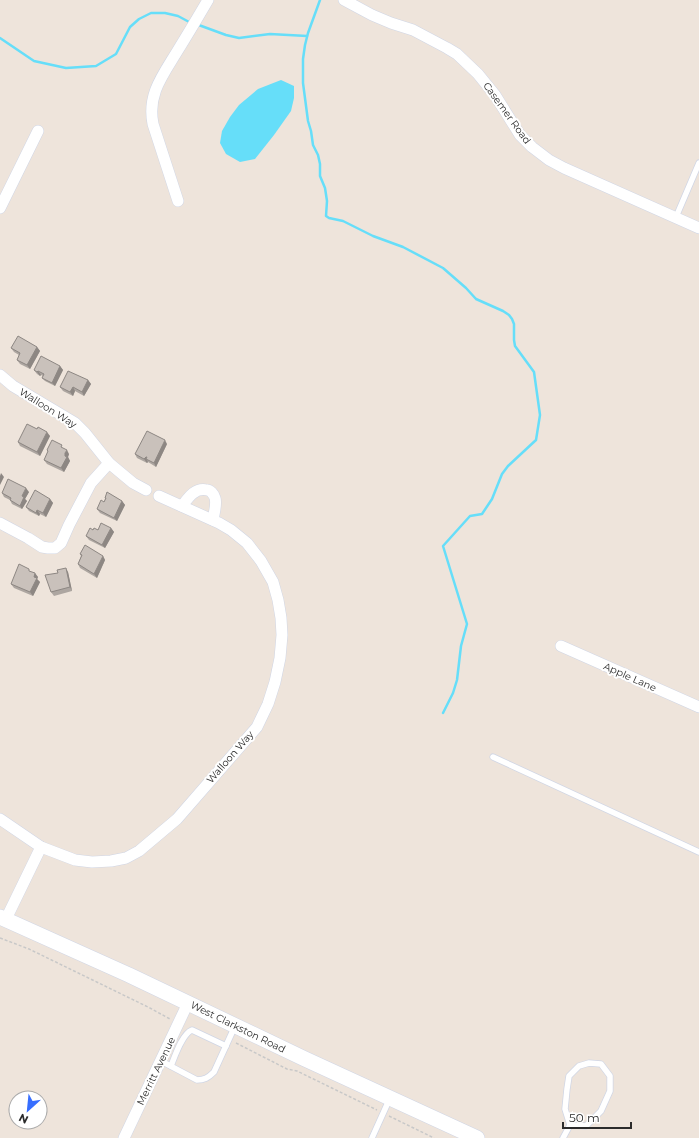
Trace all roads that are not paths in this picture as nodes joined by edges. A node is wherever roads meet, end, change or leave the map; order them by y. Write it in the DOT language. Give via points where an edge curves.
graph roads {
  1 [pos="208,0"];
  2 [pos="344,0"];
  3 [pos="38,131"];
  4 [pos="699,163"];
  5 [pos="178,201"];
  6 [pos="0,208"];
  7 [pos="676,217"];
  8 [pos="699,228"];
  9 [pos="0,375"];
  10 [pos="109,463"];
  11 [pos="146,490"];
  12 [pos="159,496"];
  13 [pos="182,506"];
  14 [pos="213,520"];
  15 [pos="0,523"];
  16 [pos="561,646"];
  17 [pos="699,707"];
  18 [pos="493,757"];
  19 [pos="0,819"];
  20 [pos="42,847"];
  21 [pos="699,852"];
  22 [pos="3,918"];
  23 [pos="188,1004"];
  24 [pos="236,1026"];
  25 [pos="226,1046"];
  26 [pos="161,1061"];
  27 [pos="171,1066"];
  28 [pos="390,1098"];
  29 [pos="570,1125"];
  30 [pos="124,1138"];
  31 [pos="372,1138"];
  32 [pos="477,1138"];
  33 [pos="563,1138"];
  1 -- 5 [label="street" via="164,71 152,100 153,124"];
  2 -- 7 [label="street, Casemer Road" via="372,15 413,30 457,54 495,95 520,135 549,160"];
  3 -- 6 [label="street"];
  4 -- 7 [label="lane"];
  7 -- 8 [label="street, Casemer Road"];
  9 -- 10 [label="street, Walloon Way" via="13,386 75,423"];
  10 -- 11 [label="street, Walloon Way" via="133,483"];
  10 -- 15 [label="street" via="91,483 61,543 55,548 42,547"];
  12 -- 13 [label="street, Walloon Way"];
  13 -- 14 [label="street, Walloon Way"];
  13 -- 14 [label="street" via="196,490 210,490 215,497 216,505"];
  14 -- 20 [label="street, Walloon Way" via="247,543 273,582 278,600 282,635 280,658 273,689 257,727 177,819 139,851 126,858 92,862 75,860"];
  16 -- 17 [label="street, Apple Lane"];
  18 -- 21 [label="lane"];
  19 -- 20 [label="street, Walloon Way"];
  20 -- 22 [label="street"];
  22 -- 23 [label="main road, West Clarkston Road"];
  23 -- 24 [label="main road, West Clarkston Road"];
  23 -- 26 [label="street, Merritt Avenue"];
  24 -- 25 [label="lane"];
  24 -- 28 [label="main road, West Clarkston Road"];
  25 -- 27 [label="lane" via="214,1072 203,1080 196,1080"];
  25 -- 27 [label="lane" via="192,1030 184,1037"];
  26 -- 27 [label="lane"];
  26 -- 30 [label="street, Merritt Avenue"];
  28 -- 31 [label="lane"];
  28 -- 32 [label="main road, West Clarkston Road"];
  29 -- 29 [label="lane" via="565,1109 569,1076 579,1066 589,1063 601,1064 610,1076 610,1091 601,1112 586,1126"];
  29 -- 33 [label="lane"];
}
